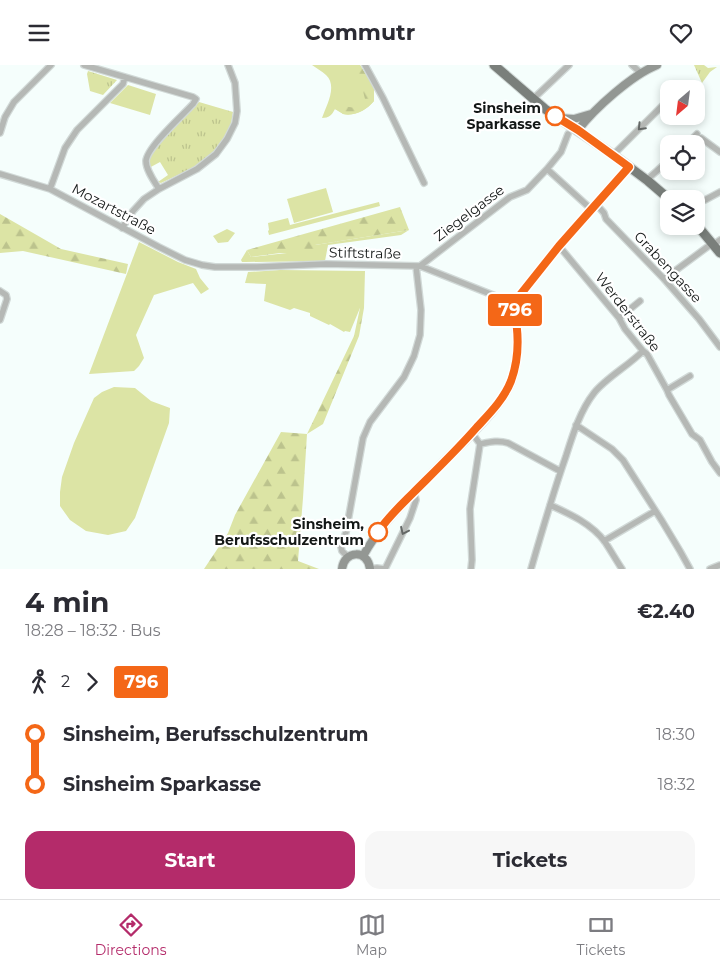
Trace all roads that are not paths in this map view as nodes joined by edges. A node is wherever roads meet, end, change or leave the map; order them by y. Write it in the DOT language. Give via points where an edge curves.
graph roads {
  1 [pos="51,65"];
  2 [pos="84,65"];
  3 [pos="228,65"];
  4 [pos="365,65"];
  5 [pos="494,65"];
  6 [pos="569,65"];
  7 [pos="632,65"];
  8 [pos="657,65"];
  9 [pos="641,73"];
  10 [pos="125,77"];
  11 [pos="533,99"];
  12 [pos="660,108"];
  13 [pos="595,112"];
  14 [pos="558,118"];
  15 [pos="578,130"];
  16 [pos="0,133"];
  17 [pos="568,134"];
  18 [pos="705,141"];
  19 [pos="720,152"];
  20 [pos="614,155"];
  21 [pos="629,167"];
  22 [pos="660,168"];
  23 [pos="547,169"];
  24 [pos="0,174"];
  25 [pos="650,177"];
  26 [pos="424,183"];
  27 [pos="50,189"];
  28 [pos="158,189"];
  29 [pos="720,191"];
  30 [pos="660,192"];
  31 [pos="705,201"];
  32 [pos="594,207"];
  33 [pos="122,227"];
  34 [pos="705,235"];
  35 [pos="710,245"];
  36 [pos="559,246"];
  37 [pos="720,253"];
  38 [pos="418,266"];
  39 [pos="215,267"];
  40 [pos="664,279"];
  41 [pos="0,291"];
  42 [pos="512,300"];
  43 [pos="640,301"];
  44 [pos="619,318"];
  45 [pos="0,320"];
  46 [pos="720,347"];
  47 [pos="643,351"];
  48 [pos="690,376"];
  49 [pos="668,390"];
  50 [pos="576,425"];
  51 [pos="472,433"];
  52 [pos="480,444"];
  53 [pos="560,471"];
  54 [pos="720,473"];
  55 [pos="414,492"];
  56 [pos="550,505"];
  57 [pos="655,511"];
  58 [pos="604,541"];
  59 [pos="363,556"];
  60 [pos="348,557"];
  61 [pos="720,565"];
  62 [pos="342,569"];
  63 [pos="370,569"];
  64 [pos="385,569"];
  65 [pos="471,569"];
  66 [pos="530,569"];
  67 [pos="622,569"];
  68 [pos="690,569"];
  69 [pos="710,569"];
  1 -- 16 [label="street" via="14,102"];
  2 -- 10 [label="street"];
  3 -- 28 [label="street" via="235,83 237,111 227,139 216,154 197,169"];
  4 -- 26 [label="street"];
  5 -- 11 [label="main road"];
  6 -- 11 [label="street"];
  7 -- 9 [label="street"];
  8 -- 9 [label="main road"];
  9 -- 13 [label="main road"];
  10 -- 27 [label="street" via="123,84 77,130 65,148"];
  10 -- 28 [label="street" via="196,99 149,151 147,168"];
  11 -- 14 [label="main road"];
  12 -- 20 [label="street, one-way"];
  13 -- 14 [label="main road" via="574,119"];
  13 -- 15 [label="main road"];
  14 -- 15 [label="main road"];
  15 -- 20 [label="main road"];
  17 -- 23 [label="street, Ziegelgasse"];
  18 -- 19 [label="street"];
  20 -- 21 [label="main road"];
  21 -- 30 [label="main road"];
  21 -- 32 [label="main road"];
  22 -- 25 [label="street"];
  23 -- 32 [label="street, Grabengasse"];
  23 -- 38 [label="street, Ziegelgasse" via="527,190 510,197"];
  24 -- 27 [label="street, Mozartstraße"];
  27 -- 33 [label="street, Mozartstraße"];
  28 -- 33 [label="street" via="144,199"];
  29 -- 31 [label="street"];
  32 -- 36 [label="main road"];
  32 -- 40 [label="street, Grabengasse" via="604,213 606,219"];
  33 -- 39 [label="street, Mozartstraße" via="185,260"];
  34 -- 37 [label="main road"];
  35 -- 40 [label="street"];
  36 -- 42 [label="main road"];
  36 -- 44 [label="street, Werderstraße"];
  38 -- 39 [label="street, Stiftstraße"];
  38 -- 42 [label="street, Stiftstraße"];
  38 -- 60 [label="street" via="420,335 404,377 370,422 363,437 341,547"];
  40 -- 46 [label="street, Grabengasse"];
  41 -- 45 [label="street" via="7,299"];
  42 -- 51 [label="main road" via="519,305 514,310 517,343 513,374 502,397"];
  43 -- 44 [label="street"];
  44 -- 47 [label="street, Werderstraße"];
  47 -- 49 [label="street, Werderstraße"];
  47 -- 50 [label="street" via="595,392"];
  48 -- 49 [label="street"];
  49 -- 54 [label="street, Werderstraße" via="692,434 700,440"];
  50 -- 53 [label="street"];
  50 -- 57 [label="street" via="623,460"];
  51 -- 52 [label="street"];
  51 -- 55 [label="main road"];
  52 -- 53 [label="street" via="508,443"];
  52 -- 65 [label="street" via="470,509"];
  53 -- 56 [label="street"];
  55 -- 59 [label="main road" via="379,530"];
  55 -- 64 [label="street, one-way" via="414,507"];
  56 -- 58 [label="street" via="591,527"];
  56 -- 66 [label="street"];
  57 -- 58 [label="street"];
  57 -- 68 [label="street"];
  58 -- 67 [label="street"];
  59 -- 60 [label="main road" via="355,554"];
  59 -- 63 [label="main road"];
  60 -- 62 [label="main road"];
  61 -- 69 [label="street"];
  63 -- 64 [label="street"];
}
